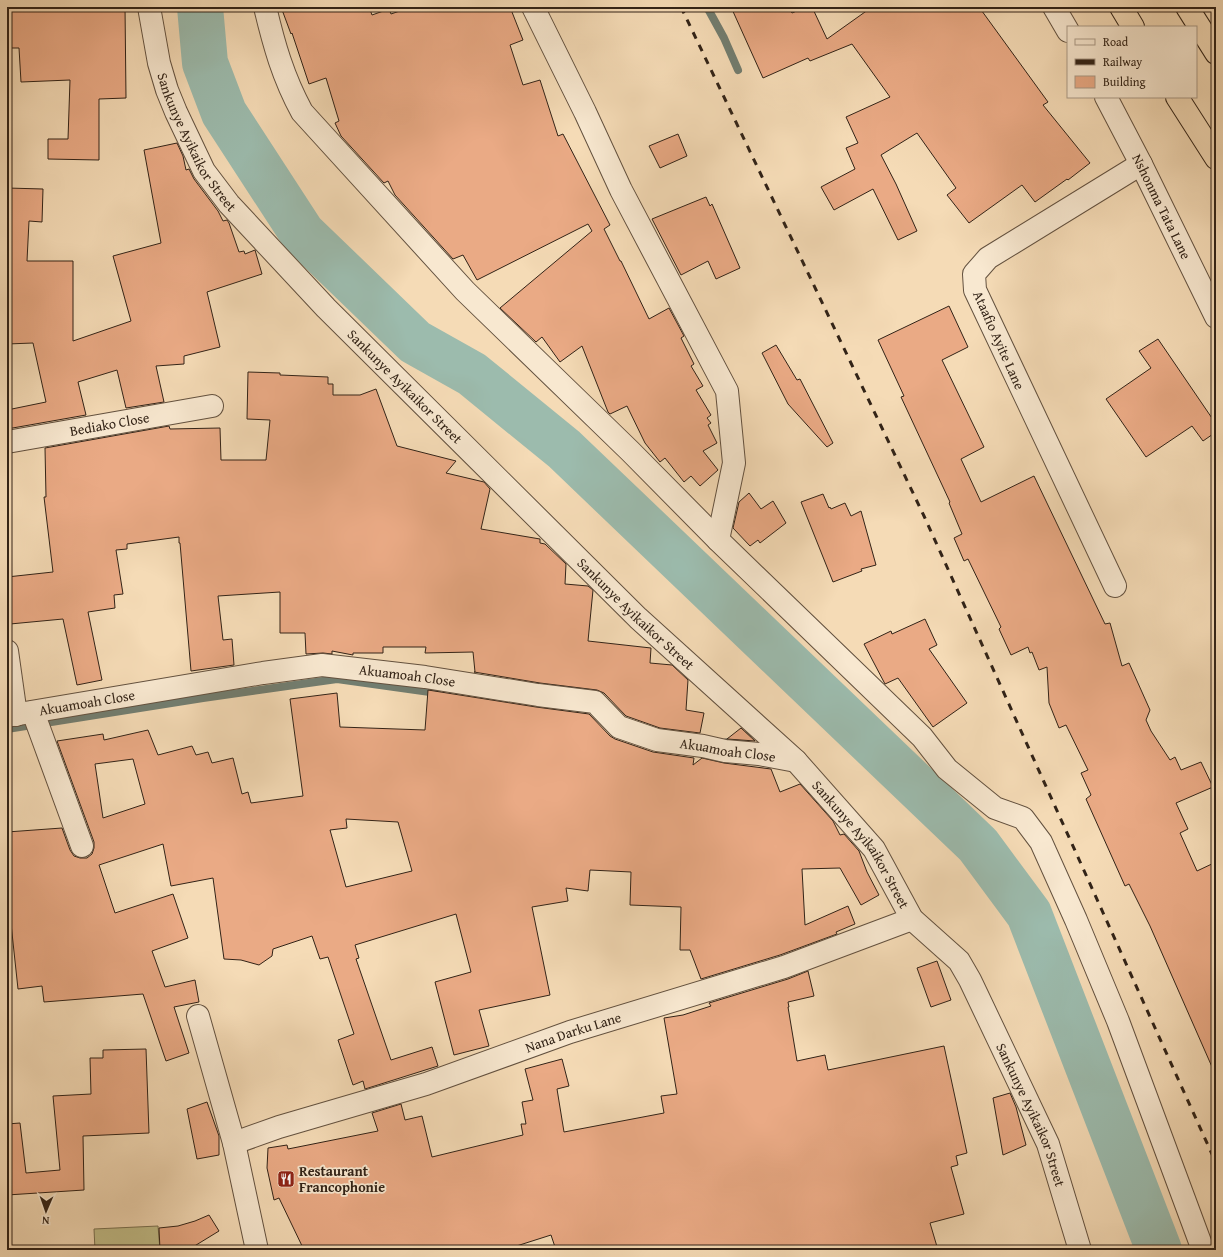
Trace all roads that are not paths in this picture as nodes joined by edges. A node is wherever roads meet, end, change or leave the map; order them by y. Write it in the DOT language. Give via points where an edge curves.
graph roads {
  1 [pos="150,7"];
  2 [pos="265,7"];
  3 [pos="533,7"];
  4 [pos="1054,7"];
  5 [pos="1121,7"];
  6 [pos="1188,7"];
  7 [pos="1132,26"];
  8 [pos="1067,29"];
  9 [pos="1216,53"];
  10 [pos="1107,98"];
  11 [pos="1179,98"];
  12 [pos="1216,158"];
  13 [pos="1141,164"];
  14 [pos="1216,317"];
  15 [pos="212,406"];
  16 [pos="7,442"];
  17 [pos="718,540"];
  18 [pos="1115,586"];
  19 [pos="7,652"];
  20 [pos="19,714"];
  21 [pos="796,761"];
  22 [pos="82,846"];
  23 [pos="912,920"];
  24 [pos="198,1016"];
  25 [pos="234,1143"];
  26 [pos="257,1250"];
  27 [pos="1080,1250"];
  28 [pos="1203,1250"];
  1 -- 21 [label="street, Sankunye Ayikaikor Street" via="159,63 167,90 204,171 229,204 326,308 638,618"];
  2 -- 17 [label="street" via="277,54 290,90 302,112 465,291"];
  3 -- 17 [label="street" via="621,190 727,391 734,463"];
  4 -- 8 [label="street"];
  5 -- 7 [label="highway"];
  6 -- 9 [label="highway"];
  10 -- 13 [label="street, Nshonma Tata Lane"];
  11 -- 12 [label="highway"];
  13 -- 14 [label="street, Nshonma Tata Lane"];
  13 -- 18 [label="street, Ataafio Ayite Lane" via="988,258 974,274 975,290"];
  15 -- 16 [label="street, Bediako Close"];
  17 -- 28 [label="street" via="922,737 947,769 995,808 1023,818 1041,842 1118,1021"];
  19 -- 20 [label="street"];
  20 -- 21 [label="street, Akuamoah Close" via="322,665 595,702 619,727 657,740"];
  20 -- 22 [label="street"];
  21 -- 23 [label="street, Sankunye Ayikaikor Street" via="874,849"];
  23 -- 25 [label="street, Nana Darku Lane" via="784,967 570,1032 426,1084 279,1127"];
  23 -- 27 [label="street, Sankunye Ayikaikor Street" via="959,960 970,980 1048,1144"];
  24 -- 25 [label="street"];
  25 -- 26 [label="street"];
}
